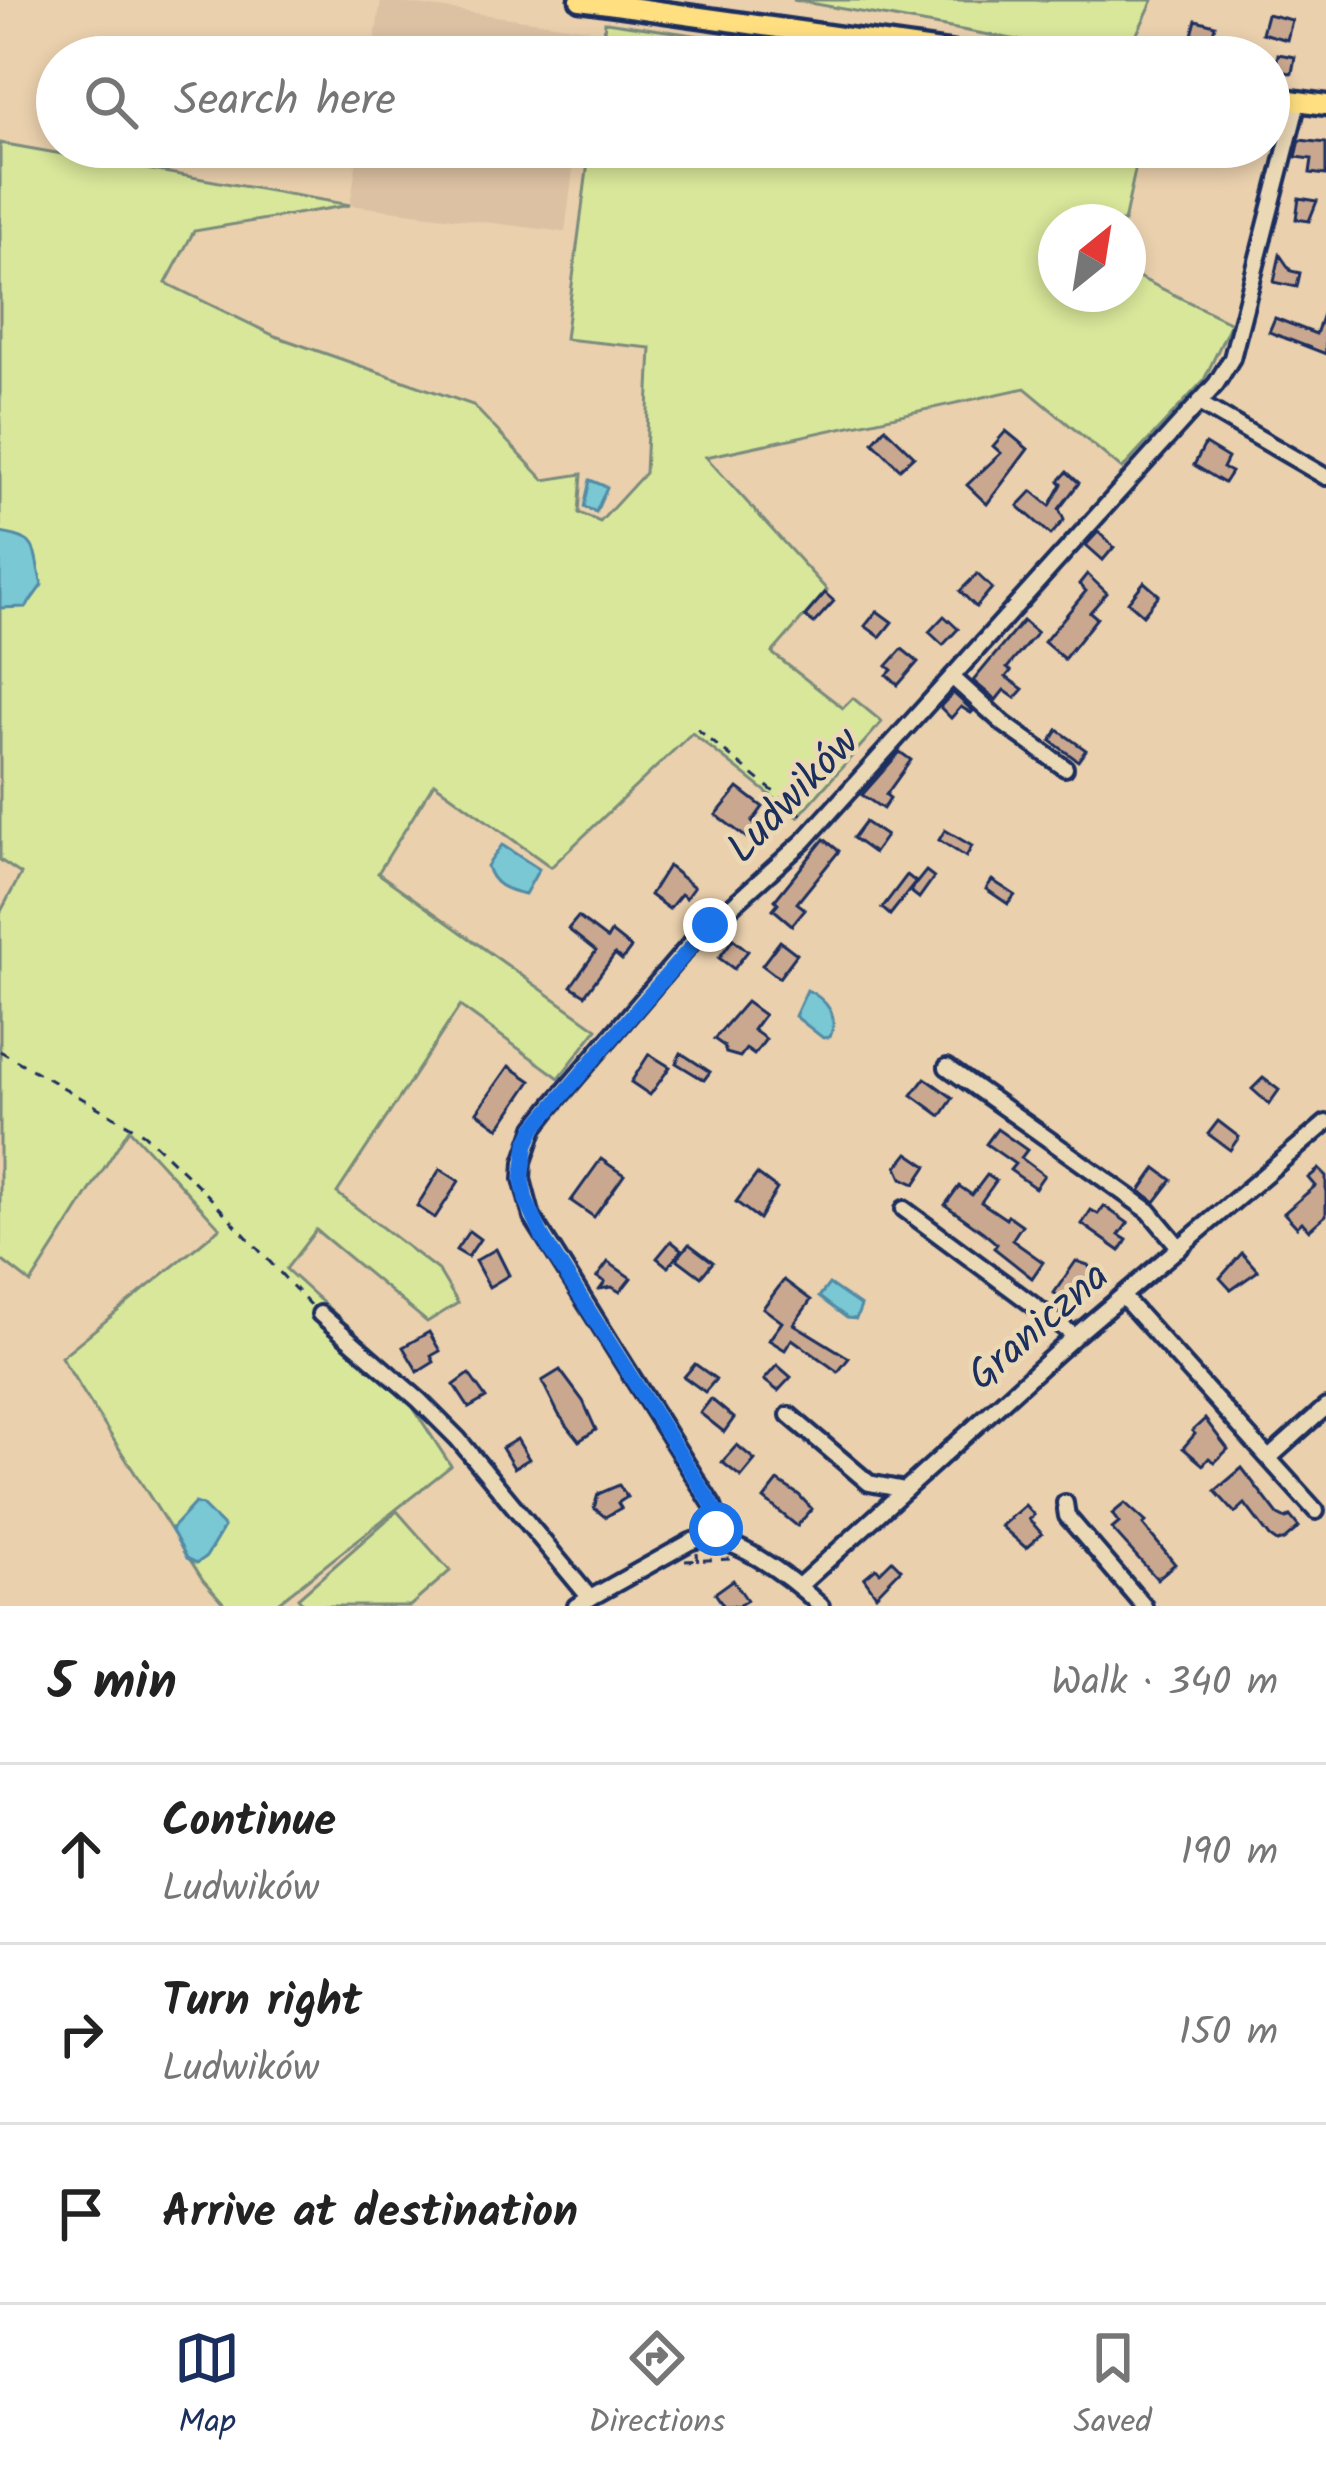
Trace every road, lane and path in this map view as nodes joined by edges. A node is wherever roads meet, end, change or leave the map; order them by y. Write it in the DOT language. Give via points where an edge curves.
graph roads {
  1 [pos="580,0"];
  2 [pos="835,36"];
  3 [pos="1290,101"];
  4 [pos="1298,102"];
  5 [pos="1326,106"];
  6 [pos="1290,133"];
  7 [pos="1281,168"];
  8 [pos="1199,403"];
  9 [pos="1326,477"];
  10 [pos="952,677"];
  11 [pos="697,729"];
  12 [pos="1065,768"];
  13 [pos="817,826"];
  14 [pos="0,1051"];
  15 [pos="947,1067"];
  16 [pos="1324,1130"];
  17 [pos="904,1209"];
  18 [pos="1180,1248"];
  19 [pos="1123,1297"];
  20 [pos="320,1314"];
  21 [pos="1075,1336"];
  22 [pos="1326,1407"];
  23 [pos="788,1415"];
  24 [pos="1269,1458"];
  25 [pos="869,1483"];
  26 [pos="905,1490"];
  27 [pos="1065,1503"];
  28 [pos="1316,1511"];
  29 [pos="881,1512"];
  30 [pos="715,1538"];
  31 [pos="735,1559"];
  32 [pos="685,1561"];
  33 [pos="799,1586"];
  34 [pos="583,1602"];
  35 [pos="821,1606"];
  36 [pos="1144,1606"];
  1 -- 2 [label="main road"];
  3 -- 4 [label="main road"];
  4 -- 5 [label="main road"];
  4 -- 6 [label="street, Ludwików"];
  7 -- 8 [label="street, Ludwików" via="1232,358"];
  8 -- 9 [label="street"];
  8 -- 10 [label="street, Ludwików"];
  10 -- 12 [label="street"];
  10 -- 13 [label="street, Ludwików"];
  11 -- 13 [label="path"];
  13 -- 30 [label="street, Ludwików" via="692,942 548,1108 524,1162 526,1200 543,1238 713,1506"];
  14 -- 20 [label="path" via="144,1134"];
  15 -- 18 [label="street" via="1150,1211"];
  16 -- 18 [label="street, Graniczna"];
  17 -- 21 [label="street"];
  18 -- 19 [label="street, Graniczna"];
  19 -- 21 [label="street, Graniczna"];
  19 -- 24 [label="street"];
  20 -- 34 [label="street" via="458,1439"];
  21 -- 26 [label="street, Graniczna"];
  22 -- 24 [label="street"];
  23 -- 25 [label="street"];
  24 -- 28 [label="street"];
  25 -- 26 [label="street"];
  25 -- 29 [label="street"];
  26 -- 29 [label="street, Graniczna"];
  27 -- 36 [label="street" via="1067,1516"];
  29 -- 33 [label="street, Graniczna"];
  30 -- 33 [label="street"];
  30 -- 34 [label="street" via="689,1542"];
  31 -- 32 [label="path"];
  33 -- 35 [label="street"];
}
